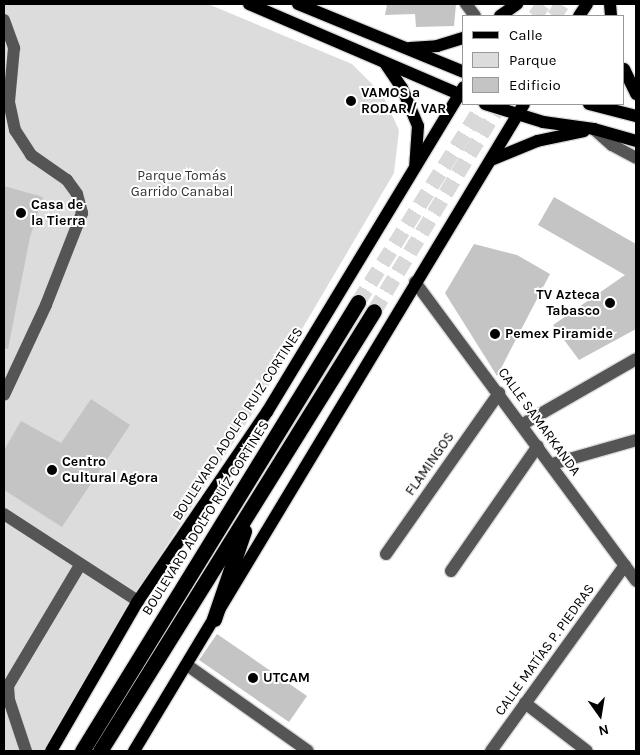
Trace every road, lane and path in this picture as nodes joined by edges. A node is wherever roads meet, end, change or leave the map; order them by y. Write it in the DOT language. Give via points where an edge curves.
graph roads {
  1 [pos="249,4"];
  2 [pos="298,4"];
  3 [pos="466,4"];
  4 [pos="517,4"];
  5 [pos="587,4"];
  6 [pos="474,15"];
  7 [pos="501,15"];
  8 [pos="510,15"];
  9 [pos="580,15"];
  10 [pos="4,20"];
  11 [pos="462,39"];
  12 [pos="405,48"];
  13 [pos="384,62"];
  14 [pos="462,71"];
  15 [pos="625,71"];
  16 [pos="462,92"];
  17 [pos="636,94"];
  18 [pos="491,105"];
  19 [pos="593,105"];
  20 [pos="521,110"];
  21 [pos="635,115"];
  22 [pos="594,129"];
  23 [pos="636,141"];
  24 [pos="636,158"];
  25 [pos="491,160"];
  26 [pos="413,174"];
  27 [pos="416,282"];
  28 [pos="358,302"];
  29 [pos="374,311"];
  30 [pos="636,359"];
  31 [pos="499,393"];
  32 [pos="4,395"];
  33 [pos="523,424"];
  34 [pos="636,440"];
  35 [pos="538,446"];
  36 [pos="552,464"];
  37 [pos="252,506"];
  38 [pos="4,514"];
  39 [pos="386,554"];
  40 [pos="80,565"];
  41 [pos="624,566"];
  42 [pos="452,571"];
  43 [pos="636,581"];
  44 [pos="138,601"];
  45 [pos="214,620"];
  46 [pos="188,664"];
  47 [pos="525,703"];
  48 [pos="304,750"];
  49 [pos="26,751"];
  50 [pos="51,751"];
  51 [pos="82,751"];
  52 [pos="100,751"];
  53 [pos="134,751"];
  54 [pos="491,751"];
  55 [pos="587,751"];
  1 -- 13 [label="main road"];
  2 -- 12 [label="main road"];
  3 -- 6 [label="street"];
  4 -- 7 [label="main road"];
  4 -- 8 [label="main road"];
  5 -- 9 [label="main road"];
  10 -- 32 [label="street" via="14,48 9,102 15,130 31,154 67,180 77,194 82,213 46,304"];
  11 -- 12 [label="main road" via="437,46"];
  12 -- 14 [label="main road"];
  13 -- 16 [label="main road"];
  13 -- 26 [label="main road" via="400,84 418,126"];
  15 -- 17 [label="main road"];
  16 -- 26 [label="main road, BOULEVARD ADOLFO RUIZ CORTINES"];
  18 -- 20 [label="main road"];
  19 -- 21 [label="main road"];
  20 -- 22 [label="main road"];
  20 -- 25 [label="main road"];
  22 -- 23 [label="main road"];
  22 -- 24 [label="street" via="612,146"];
  22 -- 25 [label="main road" via="537,141"];
  25 -- 27 [label="main road"];
  26 -- 44 [label="main road, BOULEVARD ADOLFO RUIZ CORTINES" via="267,412"];
  27 -- 31 [label="street, CALLE SAMARKANDA"];
  27 -- 45 [label="main road"];
  28 -- 51 [label="highway, BOULEVARD ADOLFO RUÍZ CORTINES"];
  29 -- 37 [label="highway"];
  30 -- 33 [label="street"];
  31 -- 33 [label="street, CALLE SAMARKANDA"];
  31 -- 39 [label="street, FLAMINGOS"];
  33 -- 35 [label="street, CALLE SAMARKANDA"];
  34 -- 36 [label="street"];
  35 -- 36 [label="street, CALLE SAMARKANDA"];
  35 -- 42 [label="street"];
  36 -- 41 [label="street, CALLE SAMARKANDA"];
  37 -- 45 [label="highway"];
  37 -- 52 [label="highway"];
  38 -- 40 [label="street"];
  40 -- 44 [label="street"];
  40 -- 49 [label="street" via="8,686 9,700"];
  41 -- 43 [label="street, CALLE SAMARKANDA"];
  41 -- 47 [label="street, CALLE MATÍAS P. PIEDRAS"];
  44 -- 50 [label="main road, BOULEVARD ADOLFO RUIZ CORTINES"];
  45 -- 46 [label="main road"];
  46 -- 48 [label="street"];
  46 -- 53 [label="main road"];
  47 -- 54 [label="street, CALLE MATÍAS P. PIEDRAS"];
  47 -- 55 [label="street"];
}
